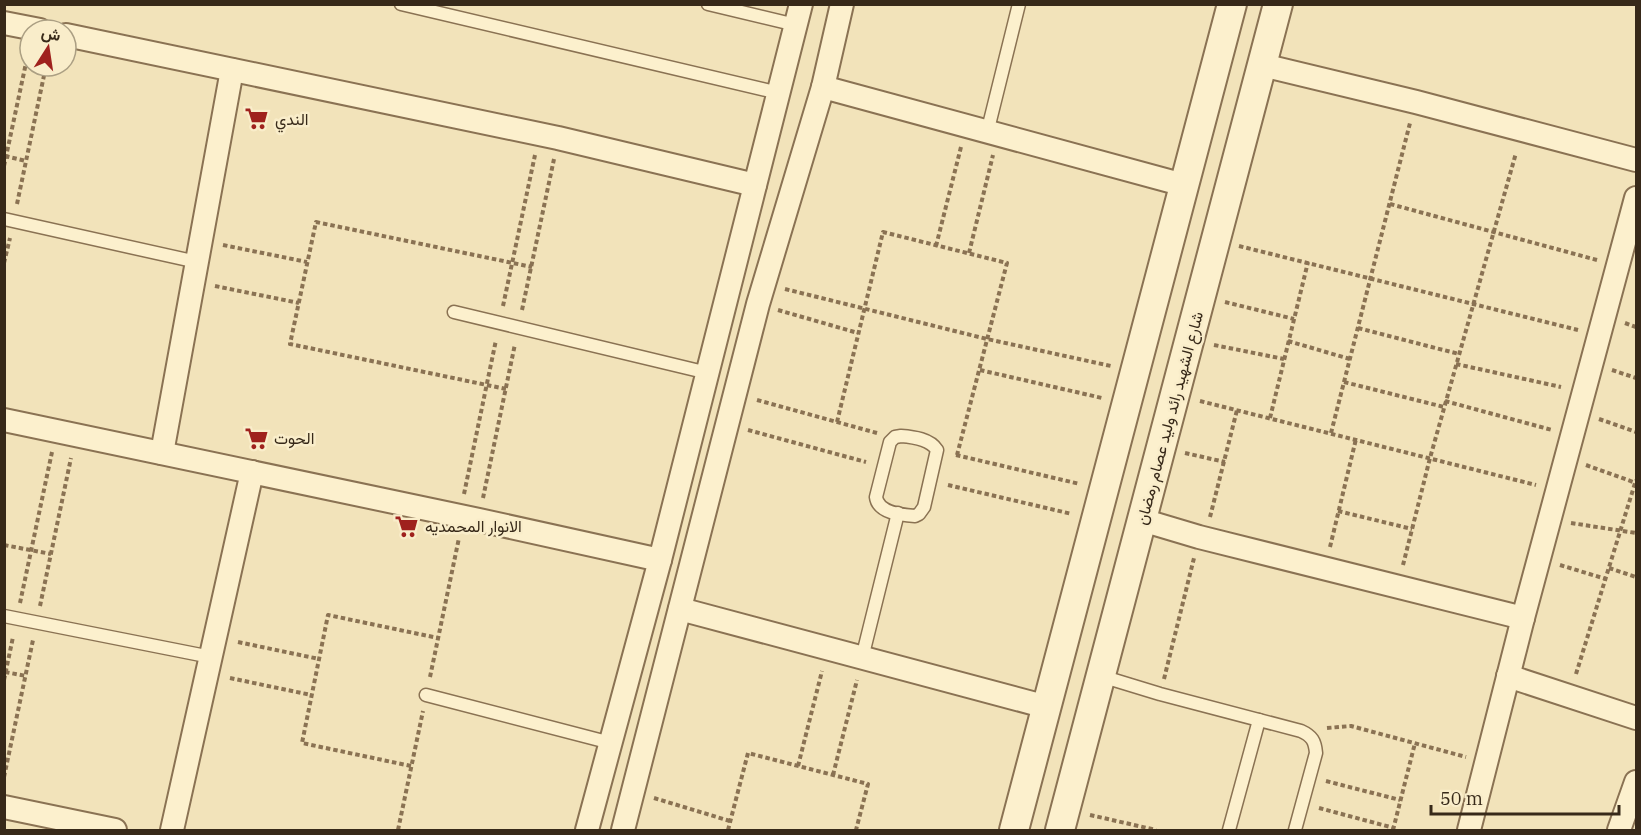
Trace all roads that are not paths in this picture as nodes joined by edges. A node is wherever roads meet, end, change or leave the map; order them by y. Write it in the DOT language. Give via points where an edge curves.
graph roads {
  1 [pos="401,4"];
  2 [pos="708,4"];
  3 [pos="842,4"];
  4 [pos="1019,4"];
  5 [pos="1232,4"];
  6 [pos="1278,4"];
  7 [pos="799,15"];
  8 [pos="78,38"];
  9 [pos="1262,65"];
  10 [pos="232,70"];
  11 [pos="824,87"];
  12 [pos="779,93"];
  13 [pos="984,132"];
  14 [pos="1636,160"];
  15 [pos="755,185"];
  16 [pos="1184,185"];
  17 [pos="1636,198"];
  18 [pos="9,220"];
  19 [pos="195,272"];
  20 [pos="453,312"];
  21 [pos="708,374"];
  22 [pos="4,420"];
  23 [pos="162,453"];
  24 [pos="252,472"];
  25 [pos="898,513"];
  26 [pos="1142,520"];
  27 [pos="660,560"];
  28 [pos="680,609"];
  29 [pos="11,617"];
  30 [pos="1522,618"];
  31 [pos="211,656"];
  32 [pos="862,658"];
  33 [pos="1101,676"];
  34 [pos="1508,676"];
  35 [pos="426,695"];
  36 [pos="1047,707"];
  37 [pos="1636,718"];
  38 [pos="1259,720"];
  39 [pos="610,743"];
  40 [pos="1636,786"];
  41 [pos="4,807"];
  42 [pos="1063,820"];
  43 [pos="39,823"];
  44 [pos="115,831"];
  45 [pos="172,831"];
  46 [pos="587,831"];
  47 [pos="623,831"];
  48 [pos="1014,831"];
  49 [pos="1229,831"];
  50 [pos="1295,831"];
  51 [pos="1469,831"];
  52 [pos="1619,831"];
  1 -- 12 [label="lane"];
  2 -- 7 [label="lane"];
  3 -- 11 [label="street"];
  4 -- 13 [label="lane"];
  5 -- 16 [label="street"];
  6 -- 9 [label="street, شارع الشهيد رائد وليد عصام رمضان"];
  7 -- 12 [label="street"];
  8 -- 10 [label="street"];
  9 -- 14 [label="street"];
  9 -- 26 [label="street, شارع الشهيد رائد وليد عصام رمضان"];
  10 -- 15 [label="street" via="558,138"];
  10 -- 19 [label="street"];
  11 -- 13 [label="street"];
  11 -- 28 [label="street" via="761,294"];
  12 -- 15 [label="street"];
  13 -- 16 [label="street"];
  15 -- 21 [label="street"];
  16 -- 36 [label="street"];
  17 -- 30 [label="street"];
  18 -- 19 [label="lane"];
  19 -- 23 [label="street"];
  20 -- 21 [label="lane"];
  21 -- 27 [label="street"];
  22 -- 23 [label="street"];
  23 -- 24 [label="street"];
  24 -- 27 [label="street"];
  24 -- 31 [label="street"];
  25 -- 25 [label="lane" via="880,507 876,497 891,442 901,436 927,441 937,450 922,511 915,516"];
  25 -- 32 [label="lane"];
  26 -- 30 [label="street"];
  26 -- 33 [label="street, شارع الشهيد رائد وليد عصام رمضان"];
  27 -- 39 [label="street"];
  28 -- 32 [label="street"];
  28 -- 47 [label="street"];
  29 -- 31 [label="lane"];
  30 -- 34 [label="street"];
  31 -- 45 [label="street"];
  32 -- 36 [label="street"];
  33 -- 38 [label="lane"];
  33 -- 42 [label="street, شارع الشهيد رائد وليد عصام رمضان"];
  34 -- 37 [label="street"];
  34 -- 51 [label="street"];
  35 -- 39 [label="lane"];
  36 -- 48 [label="street"];
  38 -- 49 [label="lane"];
  38 -- 50 [label="lane" via="1300,730 1316,744"];
  39 -- 46 [label="street"];
  40 -- 52 [label="street"];
  41 -- 43 [label="street"];
  43 -- 44 [label="street"];
}
